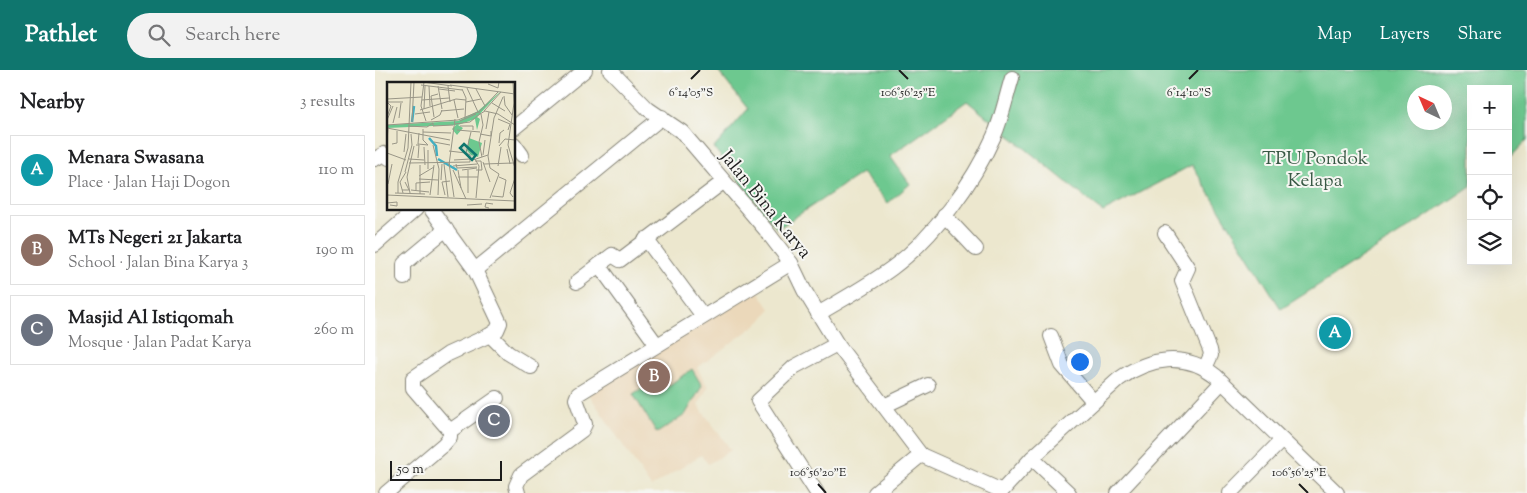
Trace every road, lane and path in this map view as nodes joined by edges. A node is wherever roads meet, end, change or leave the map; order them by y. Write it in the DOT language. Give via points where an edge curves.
graph roads {
  1 [pos="585,70"];
  2 [pos="610,70"];
  3 [pos="1012,78"];
  4 [pos="662,117"];
  5 [pos="515,127"];
  6 [pos="387,156"];
  7 [pos="375,159"];
  8 [pos="723,182"];
  9 [pos="415,210"];
  10 [pos="432,210"];
  11 [pos="944,215"];
  12 [pos="446,229"];
  13 [pos="1165,233"];
  14 [pos="646,239"];
  15 [pos="375,245"];
  16 [pos="976,249"];
  17 [pos="791,263"];
  18 [pos="599,266"];
  19 [pos="475,270"];
  20 [pos="404,278"];
  21 [pos="577,282"];
  22 [pos="818,314"];
  23 [pos="703,316"];
  24 [pos="494,332"];
  25 [pos="1051,336"];
  26 [pos="837,344"];
  27 [pos="657,345"];
  28 [pos="531,367"];
  29 [pos="1205,368"];
  30 [pos="1221,382"];
  31 [pos="928,385"];
  32 [pos="497,398"];
  33 [pos="1093,401"];
  34 [pos="884,406"];
  35 [pos="450,432"];
  36 [pos="1282,440"];
  37 [pos="921,455"];
  38 [pos="1032,458"];
  39 [pos="1001,492"];
  40 [pos="386,493"];
  41 [pos="518,493"];
  42 [pos="817,493"];
  43 [pos="875,493"];
  44 [pos="1069,493"];
  45 [pos="1118,493"];
  46 [pos="1230,493"];
  47 [pos="1337,493"];
  1 -- 5 [label="street"];
  2 -- 4 [label="street, Jalan Bina Karya" via="648,109"];
  3 -- 11 [label="street" via="995,135 975,175"];
  4 -- 8 [label="street, Jalan Bina Karya" via="682,132"];
  4 -- 19 [label="street"];
  6 -- 7 [label="street" via="384,154"];
  8 -- 14 [label="street"];
  8 -- 17 [label="street, Jalan Bina Karya"];
  9 -- 15 [label="street"];
  10 -- 12 [label="street"];
  11 -- 16 [label="street"];
  11 -- 22 [label="street" via="893,267"];
  12 -- 19 [label="street"];
  12 -- 20 [label="street" via="404,264"];
  13 -- 29 [label="street" via="1188,268 1182,281 1211,355"];
  14 -- 18 [label="street" via="620,260 612,256"];
  14 -- 23 [label="street"];
  17 -- 22 [label="street, Jalan Bina Karya"];
  17 -- 23 [label="street"];
  18 -- 21 [label="street"];
  18 -- 27 [label="street"];
  19 -- 24 [label="street" via="500,321"];
  22 -- 26 [label="street, Jalan Bina Karya"];
  23 -- 27 [label="street"];
  24 -- 28 [label="street" via="507,353"];
  24 -- 35 [label="street" via="463,345 415,376 411,382"];
  25 -- 33 [label="street" via="1062,365"];
  26 -- 34 [label="street, Jalan Bina Karya"];
  26 -- 42 [label="street" via="794,367 758,401"];
  27 -- 41 [label="street" via="578,394 576,400 585,424 521,475 516,486"];
  29 -- 30 [label="street"];
  29 -- 33 [label="street" via="1183,359 1134,368"];
  30 -- 36 [label="street"];
  30 -- 45 [label="street"];
  31 -- 34 [label="street"];
  32 -- 35 [label="street"];
  33 -- 38 [label="street"];
  34 -- 37 [label="street, Jalan Bina Karya"];
  35 -- 40 [label="street" via="444,444"];
  36 -- 46 [label="street"];
  36 -- 47 [label="street"];
  37 -- 39 [label="street"];
  37 -- 43 [label="street"];
  38 -- 39 [label="street"];
  38 -- 44 [label="street"];
}
